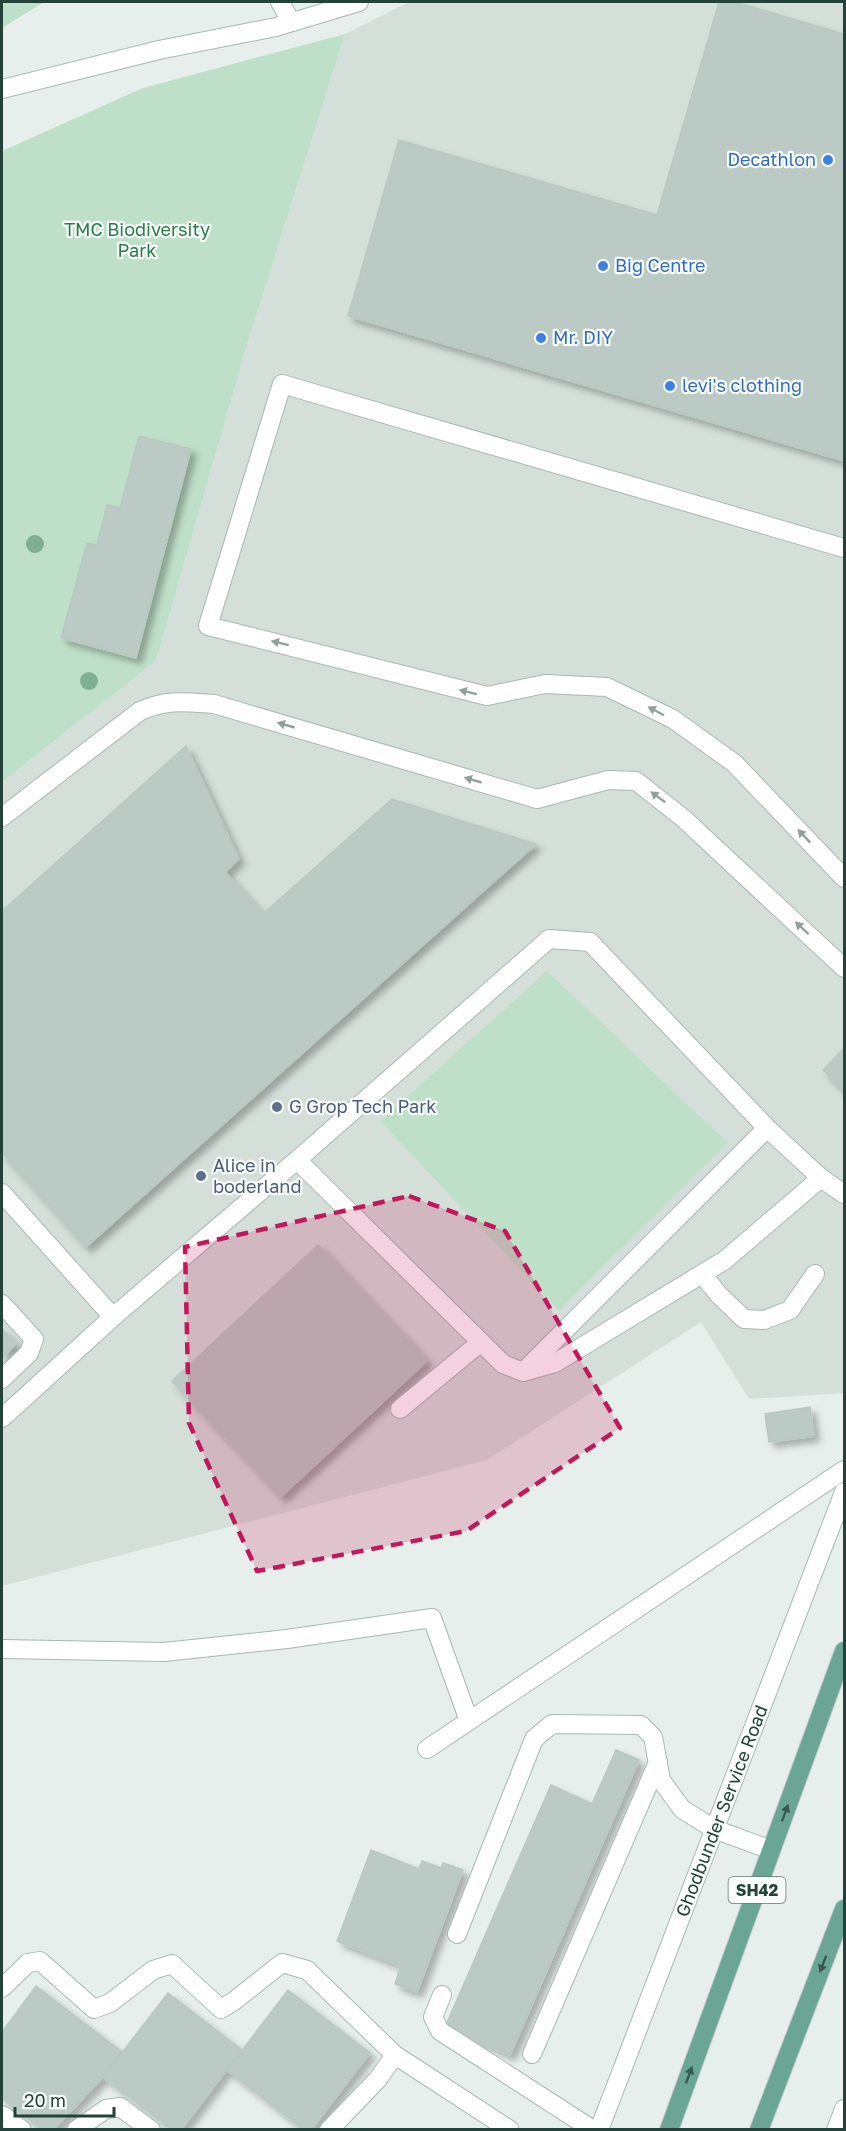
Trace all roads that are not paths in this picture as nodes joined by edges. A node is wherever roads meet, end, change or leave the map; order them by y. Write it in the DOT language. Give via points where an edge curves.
graph roads {
  1 [pos="280,2"];
  2 [pos="358,2"];
  3 [pos="291,22"];
  4 [pos="2,88"];
  5 [pos="844,548"];
  6 [pos="2,817"];
  7 [pos="844,878"];
  8 [pos="844,968"];
  9 [pos="767,1128"];
  10 [pos="297,1160"];
  11 [pos="821,1178"];
  12 [pos="2,1193"];
  13 [pos="844,1194"];
  14 [pos="702,1274"];
  15 [pos="815,1274"];
  16 [pos="2,1304"];
  17 [pos="113,1317"];
  18 [pos="481,1342"];
  19 [pos="523,1372"];
  20 [pos="2,1379"];
  21 [pos="400,1409"];
  22 [pos="2,1418"];
  23 [pos="844,1470"];
  24 [pos="844,1492"];
  25 [pos="2,1649"];
  26 [pos="844,1651"];
  27 [pos="469,1721"];
  28 [pos="427,1749"];
  29 [pos="658,1762"];
  30 [pos="714,1829"];
  31 [pos="771,1850"];
  32 [pos="844,1909"];
  33 [pos="457,1934"];
  34 [pos="2,1988"];
  35 [pos="442,1995"];
  36 [pos="532,2054"];
  37 [pos="395,2055"];
  38 [pos="844,2109"];
  39 [pos="2,2115"];
  40 [pos="22,2130"];
  41 [pos="76,2130"];
  42 [pos="151,2130"];
  43 [pos="329,2130"];
  44 [pos="510,2130"];
  45 [pos="593,2130"];
  46 [pos="598,2130"];
  47 [pos="669,2130"];
  48 [pos="759,2130"];
  49 [pos="836,2130"];
  1 -- 3 [label="street"];
  2 -- 3 [label="street"];
  3 -- 4 [label="street"];
  7 -- 5 [label="street, one-way" via="734,762 673,720 607,687 545,684 487,696 208,626 282,384"];
  8 -- 6 [label="street, one-way" via="683,818 636,782 608,780 537,799 214,704 174,701 140,711"];
  9 -- 10 [label="street" via="590,942 549,939"];
  9 -- 11 [label="street"];
  9 -- 19 [label="street"];
  10 -- 17 [label="street"];
  10 -- 18 [label="street"];
  11 -- 13 [label="street"];
  11 -- 14 [label="street" via="725,1260"];
  12 -- 17 [label="street"];
  14 -- 15 [label="street" via="744,1319 764,1320 790,1310"];
  14 -- 19 [label="street" via="555,1362"];
  16 -- 20 [label="street" via="34,1339 29,1353"];
  17 -- 22 [label="street"];
  18 -- 19 [label="street" via="502,1364"];
  18 -- 21 [label="street"];
  23 -- 27 [label="street"];
  24 -- 30 [label="street, Ghodbunder Service Road"];
  25 -- 27 [label="street" via="164,1652 432,1618"];
  31 -- 26 [label="main road, SH42, one-way"];
  27 -- 28 [label="street"];
  29 -- 30 [label="street" via="661,1780 682,1809"];
  29 -- 33 [label="street" via="653,1737 641,1725 552,1724 534,1739"];
  29 -- 36 [label="street"];
  30 -- 31 [label="street"];
  30 -- 46 [label="street, Ghodbunder Service Road"];
  47 -- 31 [label="main road, SH42, one-way"];
  32 -- 48 [label="main road, one-way"];
  34 -- 37 [label="street" via="28,1963 40,1961 94,2009 110,2003 153,1970 172,1964 221,2009 282,1964 308,1970"];
  35 -- 45 [label="street" via="433,2017 440,2031"];
  37 -- 43 [label="street" via="378,2079"];
  37 -- 44 [label="street"];
  38 -- 49 [label="street"];
  39 -- 40 [label="street"];
  41 -- 42 [label="street" via="106,2109 120,2107"];
}
